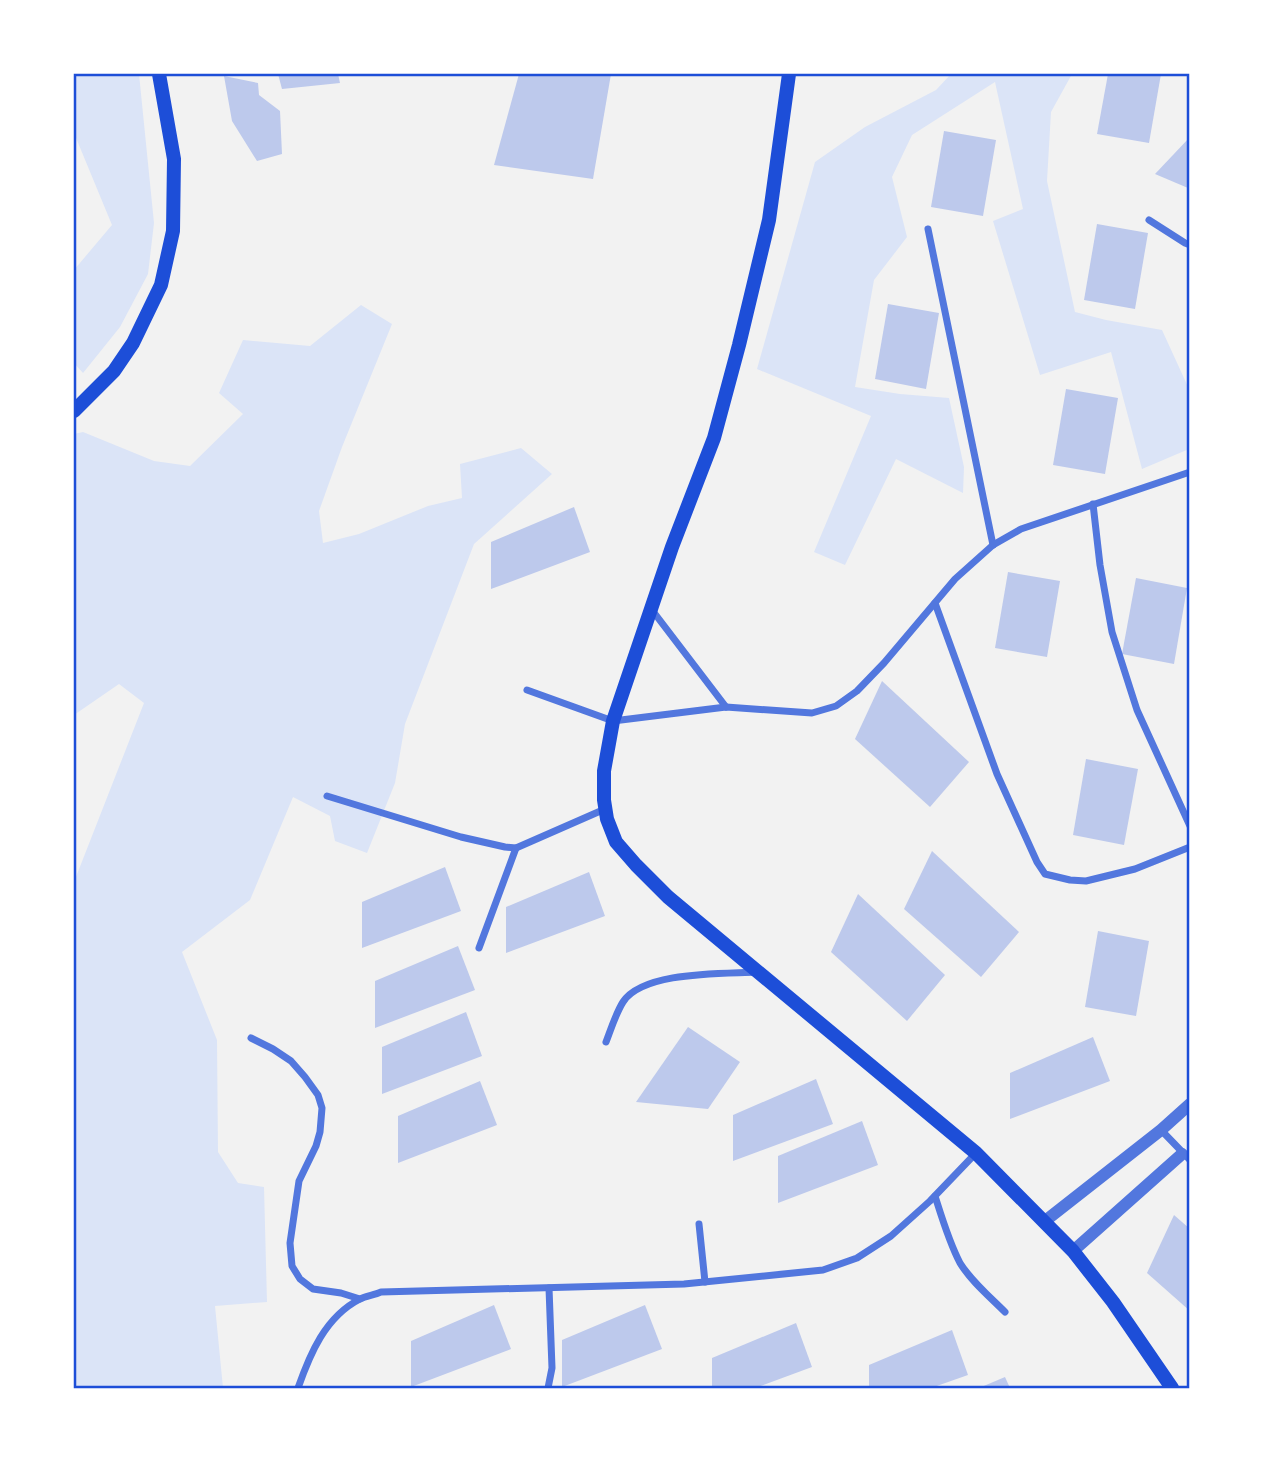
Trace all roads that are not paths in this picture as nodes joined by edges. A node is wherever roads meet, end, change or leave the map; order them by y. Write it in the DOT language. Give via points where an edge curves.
graph roads {
  1 [pos="159,74"];
  2 [pos="789,74"];
  3 [pos="1149,220"];
  4 [pos="928,229"];
  5 [pos="1189,245"];
  6 [pos="74,411"];
  7 [pos="1189,472"];
  8 [pos="1093,504"];
  9 [pos="993,545"];
  10 [pos="935,603"];
  11 [pos="651,609"];
  12 [pos="527,690"];
  13 [pos="726,707"];
  14 [pos="613,721"];
  15 [pos="327,796"];
  16 [pos="605,808"];
  17 [pos="1189,826"];
  18 [pos="1189,847"];
  19 [pos="516,848"];
  20 [pos="479,948"];
  21 [pos="758,972"];
  22 [pos="251,1038"];
  23 [pos="606,1042"];
  24 [pos="1189,1104"];
  25 [pos="1161,1130"];
  26 [pos="976,1153"];
  27 [pos="1186,1157"];
  28 [pos="935,1196"];
  29 [pos="1045,1221"];
  30 [pos="699,1224"];
  31 [pos="1073,1251"];
  32 [pos="705,1282"];
  33 [pos="549,1288"];
  34 [pos="360,1299"];
  35 [pos="1005,1312"];
  36 [pos="298,1388"];
  37 [pos="548,1388"];
  38 [pos="1172,1388"];
  1 -- 6 [label="main road" via="174,159 173,231 161,285 114,371"];
  2 -- 11 [label="main road" via="769,220 739,345 714,438"];
  3 -- 5 [label="street"];
  4 -- 9 [label="street"];
  7 -- 8 [label="street"];
  8 -- 9 [label="street" via="1021,529"];
  8 -- 17 [label="street" via="1112,632 1137,710"];
  9 -- 10 [label="street"];
  10 -- 13 [label="street" via="884,663 836,706 813,713"];
  10 -- 18 [label="street" via="997,774 1045,874 1086,881 1135,869"];
  11 -- 13 [label="street"];
  11 -- 14 [label="main road"];
  12 -- 14 [label="street"];
  13 -- 14 [label="street"];
  14 -- 16 [label="main road" via="604,771"];
  15 -- 19 [label="street"];
  16 -- 19 [label="street"];
  16 -- 21 [label="main road" via="616,842 636,865"];
  19 -- 20 [label="street"];
  21 -- 23 [label="street" via="667,978 641,986 622,1003"];
  21 -- 26 [label="main road"];
  22 -- 34 [label="street" via="291,1061 318,1095 322,1108 316,1146 299,1181 290,1243 292,1266 313,1289"];
  24 -- 25 [label="street"];
  25 -- 27 [label="street"];
  25 -- 29 [label="street"];
  26 -- 28 [label="street"];
  26 -- 29 [label="main road"];
  27 -- 31 [label="street"];
  28 -- 32 [label="street" via="891,1236 857,1258 822,1270"];
  28 -- 35 [label="street" via="961,1263"];
  29 -- 31 [label="main road"];
  30 -- 32 [label="street"];
  31 -- 38 [label="main road"];
  32 -- 33 [label="street"];
  33 -- 34 [label="street" via="381,1292"];
  33 -- 37 [label="street" via="552,1368"];
  34 -- 36 [label="street" via="337,1315 320,1338"];
}
